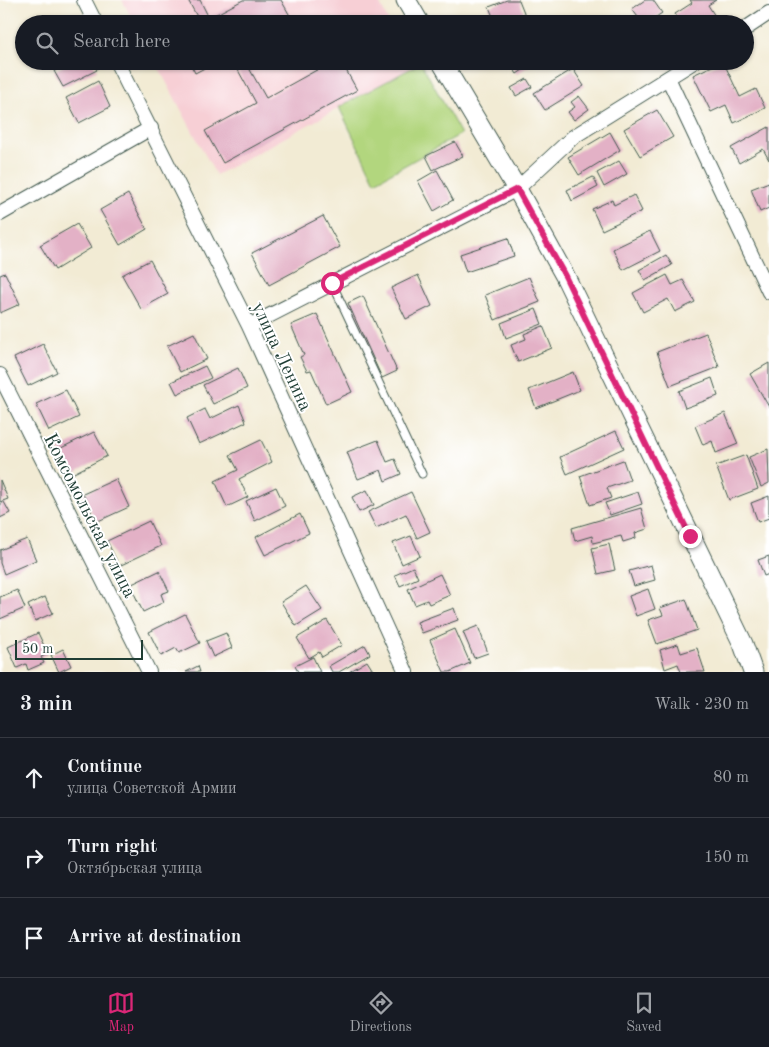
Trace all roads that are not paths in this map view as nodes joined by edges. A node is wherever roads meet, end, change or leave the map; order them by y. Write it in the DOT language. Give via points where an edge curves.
graph roads {
  1 [pos="84,0"];
  2 [pos="406,0"];
  3 [pos="769,13"];
  4 [pos="92,15"];
  5 [pos="415,15"];
  6 [pos="754,23"];
  7 [pos="121,70"];
  8 [pos="446,70"];
  9 [pos="680,70"];
  10 [pos="668,78"];
  11 [pos="151,128"];
  12 [pos="517,189"];
  13 [pos="0,214"];
  14 [pos="332,283"];
  15 [pos="769,292"];
  16 [pos="249,326"];
  17 [pos="0,375"];
  18 [pos="422,474"];
  19 [pos="149,672"];
  20 [pos="406,672"];
  21 [pos="754,672"];
  1 -- 4 [label="street"];
  2 -- 5 [label="street"];
  3 -- 6 [label="street"];
  7 -- 11 [label="street, улица Ленина"];
  8 -- 12 [label="street"];
  9 -- 10 [label="street"];
  10 -- 12 [label="street" via="573,138"];
  10 -- 15 [label="street"];
  11 -- 13 [label="street"];
  11 -- 16 [label="street, улица Ленина"];
  12 -- 14 [label="street"];
  12 -- 21 [label="street" via="565,276"];
  14 -- 16 [label="street"];
  14 -- 18 [label="lane"];
  16 -- 20 [label="street, улица Ленина"];
  17 -- 19 [label="street, Комсомольская улица"];
}
